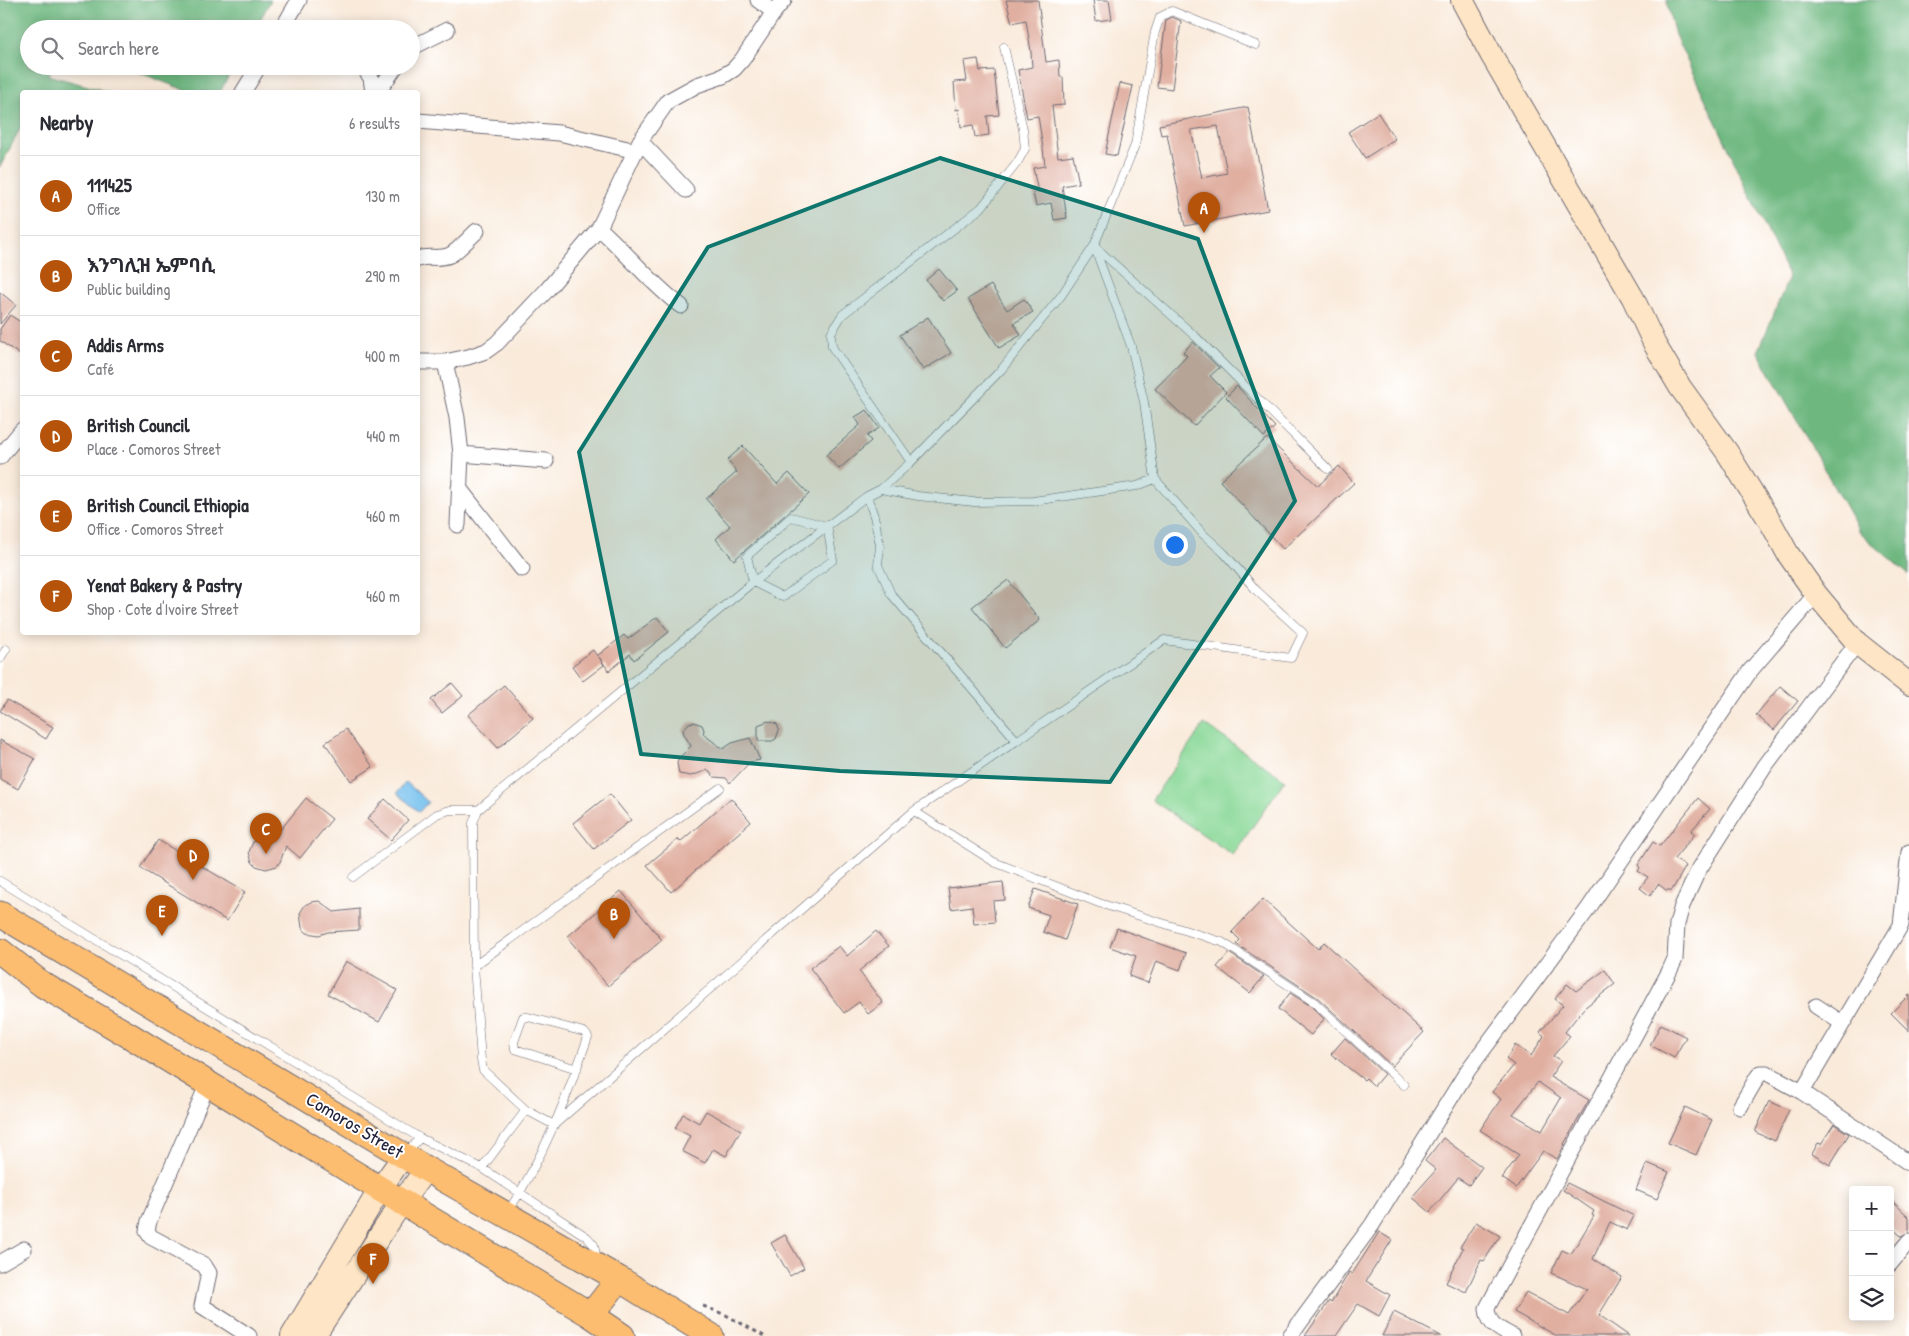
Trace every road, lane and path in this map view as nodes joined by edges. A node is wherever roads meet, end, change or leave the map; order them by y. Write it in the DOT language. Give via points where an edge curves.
graph roads {
  1 [pos="299,0"];
  2 [pos="758,0"];
  3 [pos="784,0"];
  4 [pos="1462,0"];
  5 [pos="774,12"];
  6 [pos="287,20"];
  7 [pos="447,30"];
  8 [pos="420,44"];
  9 [pos="1256,45"];
  10 [pos="1004,47"];
  11 [pos="253,75"];
  12 [pos="369,75"];
  13 [pos="390,75"];
  14 [pos="244,90"];
  15 [pos="373,90"];
  16 [pos="379,90"];
  17 [pos="420,121"];
  18 [pos="638,146"];
  19 [pos="686,190"];
  20 [pos="600,228"];
  21 [pos="477,231"];
  22 [pos="1094,246"];
  23 [pos="420,258"];
  24 [pos="681,306"];
  25 [pos="420,362"];
  26 [pos="445,362"];
  27 [pos="20,432"];
  28 [pos="461,454"];
  29 [pos="0,457"];
  30 [pos="546,461"];
  31 [pos="910,462"];
  32 [pos="1328,469"];
  33 [pos="1155,479"];
  34 [pos="459,488"];
  35 [pos="881,489"];
  36 [pos="867,496"];
  37 [pos="458,525"];
  38 [pos="827,526"];
  39 [pos="522,569"];
  40 [pos="753,582"];
  41 [pos="1816,594"];
  42 [pos="1857,643"];
  43 [pos="6,649"];
  44 [pos="0,659"];
  45 [pos="1909,684"];
  46 [pos="1017,740"];
  47 [pos="720,788"];
  48 [pos="478,810"];
  49 [pos="914,811"];
  50 [pos="1909,852"];
  51 [pos="353,877"];
  52 [pos="0,881"];
  53 [pos="0,914"];
  54 [pos="1905,928"];
  55 [pos="0,951"];
  56 [pos="474,966"];
  57 [pos="0,970"];
  58 [pos="43,985"];
  59 [pos="1816,1006"];
  60 [pos="1842,1023"];
  61 [pos="577,1069"];
  62 [pos="208,1084"];
  63 [pos="1404,1085"];
  64 [pos="1802,1092"];
  65 [pos="1740,1107"];
  66 [pos="526,1110"];
  67 [pos="554,1125"];
  68 [pos="412,1146"];
  69 [pos="1909,1164"];
  70 [pos="482,1168"];
  71 [pos="426,1169"];
  72 [pos="380,1189"];
  73 [pos="520,1193"];
  74 [pos="402,1202"];
  75 [pos="506,1214"];
  76 [pos="1909,1241"];
  77 [pos="24,1249"];
  78 [pos="1894,1259"];
  79 [pos="0,1263"];
  80 [pos="608,1273"];
  81 [pos="591,1315"];
  82 [pos="249,1336"];
  83 [pos="292,1336"];
  84 [pos="314,1336"];
  85 [pos="622,1336"];
  86 [pos="711,1336"];
  87 [pos="1290,1336"];
  88 [pos="1512,1336"];
  1 -- 6 [label="street"];
  2 -- 5 [label="street"];
  3 -- 5 [label="street"];
  4 -- 41 [label="street" via="1633,298 1680,387 1727,452"];
  5 -- 18 [label="street" via="734,69 668,101"];
  7 -- 8 [label="street"];
  9 -- 22 [label="lane" via="1172,11 1160,17 1135,145"];
  10 -- 31 [label="lane" via="1024,129 1025,149 1021,156 981,208 842,315 831,334 832,347"];
  11 -- 14 [label="street"];
  12 -- 15 [label="street"];
  13 -- 16 [label="street"];
  17 -- 18 [label="street" via="559,133"];
  18 -- 19 [label="street"];
  18 -- 20 [label="street"];
  20 -- 24 [label="street" via="662,292"];
  20 -- 26 [label="street" via="498,343 486,351"];
  21 -- 23 [label="street" via="450,255"];
  22 -- 31 [label="lane" via="1061,296 1001,370"];
  22 -- 32 [label="lane" via="1196,337"];
  22 -- 33 [label="lane" via="1131,346 1144,402"];
  25 -- 26 [label="street"];
  26 -- 28 [label="street"];
  27 -- 29 [label="street"];
  28 -- 30 [label="street"];
  28 -- 34 [label="street"];
  31 -- 35 [label="lane"];
  33 -- 35 [label="lane" via="1137,486 1033,501 974,502"];
  33 -- 46 [label="lane" via="1257,591 1303,633 1291,658 1164,640"];
  34 -- 37 [label="street"];
  34 -- 39 [label="street"];
  35 -- 36 [label="lane"];
  36 -- 38 [label="lane"];
  36 -- 46 [label="lane" via="880,545 878,565 892,594"];
  38 -- 40 [label="lane"];
  38 -- 40 [label="lane" via="790,517 747,556"];
  38 -- 40 [label="lane" via="833,560 783,597"];
  40 -- 48 [label="lane"];
  41 -- 42 [label="street"];
  41 -- 87 [label="street" via="1750,671 1588,909 1468,1070 1372,1225"];
  42 -- 45 [label="street"];
  42 -- 88 [label="street" via="1765,766 1698,871 1682,906 1677,924 1675,958 1669,972 1487,1308 1488,1318 1494,1325"];
  43 -- 44 [label="lane"];
  46 -- 49 [label="lane"];
  47 -- 56 [label="lane"];
  48 -- 51 [label="lane" via="450,810 437,814"];
  48 -- 56 [label="lane" via="474,823"];
  49 -- 63 [label="lane" via="994,862 1099,903 1222,942 1314,1002"];
  49 -- 67 [label="lane"];
  50 -- 54 [label="street"];
  52 -- 68 [label="lane"];
  53 -- 68 [label="main road, Comoros Street"];
  54 -- 60 [label="street"];
  55 -- 58 [label="main road"];
  56 -- 66 [label="lane" via="483,1070"];
  57 -- 58 [label="main road"];
  58 -- 62 [label="main road"];
  59 -- 60 [label="street"];
  60 -- 64 [label="street"];
  61 -- 61 [label="lane" via="587,1033 523,1018 514,1042 515,1049"];
  61 -- 67 [label="lane"];
  62 -- 72 [label="main road"];
  62 -- 82 [label="street" via="147,1231 151,1237 204,1265 209,1272 202,1306"];
  64 -- 65 [label="street" via="1761,1073"];
  64 -- 69 [label="street"];
  66 -- 67 [label="lane"];
  66 -- 70 [label="lane"];
  67 -- 73 [label="lane"];
  68 -- 70 [label="lane"];
  68 -- 71 [label="main road, Comoros Street"];
  68 -- 72 [label="street"];
  70 -- 73 [label="lane"];
  71 -- 74 [label="street"];
  71 -- 75 [label="main road, Comoros Street"];
  72 -- 74 [label="main road"];
  72 -- 83 [label="street"];
  73 -- 75 [label="lane"];
  73 -- 80 [label="lane" via="587,1236"];
  74 -- 81 [label="main road"];
  74 -- 84 [label="street"];
  75 -- 80 [label="main road, Comoros Street"];
  76 -- 78 [label="street"];
  77 -- 79 [label="street"];
  80 -- 81 [label="main road"];
  80 -- 86 [label="main road, Comoros Street"];
  81 -- 85 [label="main road"];
}
